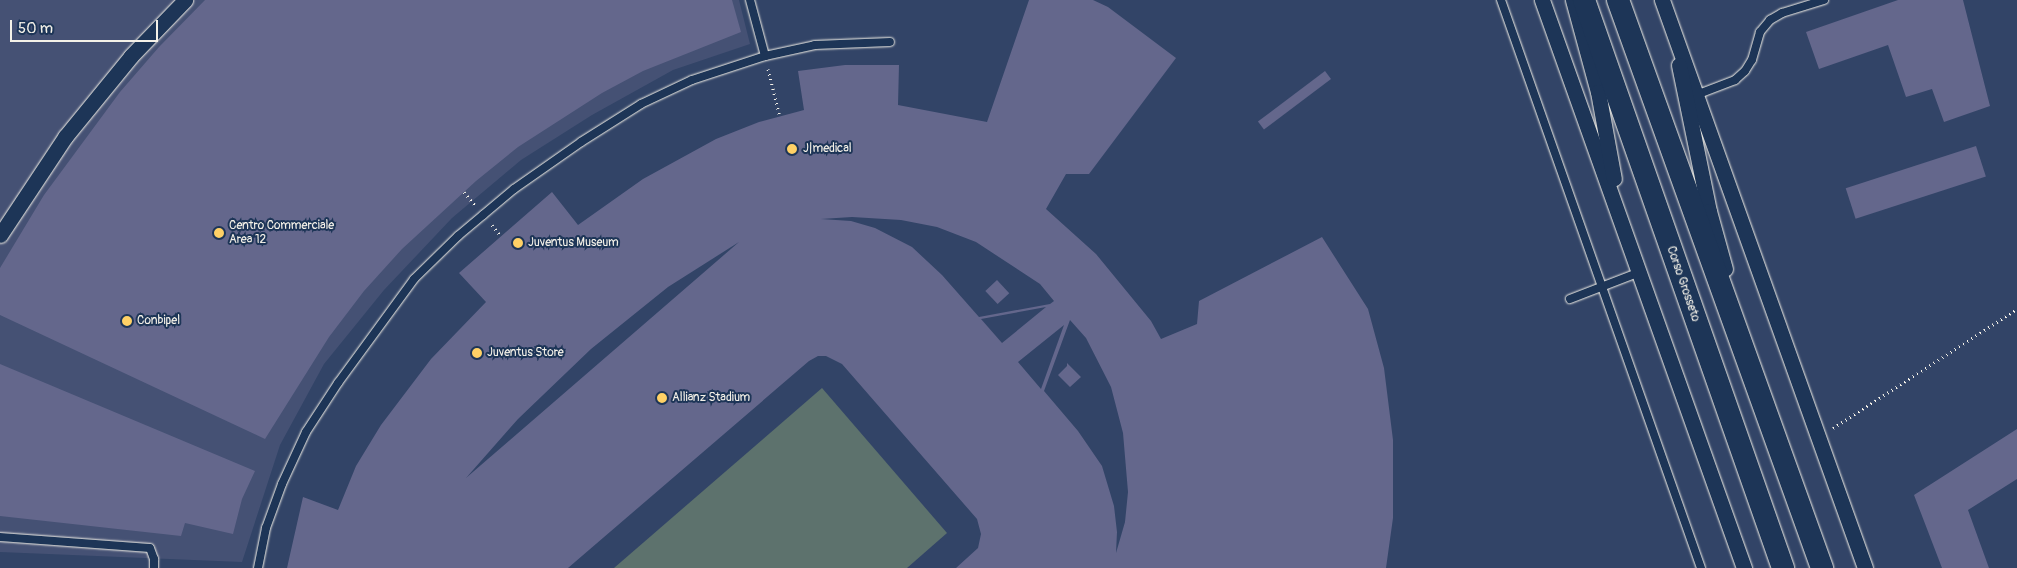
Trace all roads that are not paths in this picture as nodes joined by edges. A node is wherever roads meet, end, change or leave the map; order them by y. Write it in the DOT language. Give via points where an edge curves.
graph roads {
  1 [pos="185,0"];
  2 [pos="750,0"];
  3 [pos="1501,0"];
  4 [pos="1542,0"];
  5 [pos="1573,0"];
  6 [pos="1584,0"];
  7 [pos="1618,0"];
  8 [pos="1662,0"];
  9 [pos="1824,0"];
  10 [pos="1675,36"];
  11 [pos="890,42"];
  12 [pos="765,56"];
  13 [pos="1696,95"];
  14 [pos="1620,216"];
  15 [pos="0,235"];
  16 [pos="1640,272"];
  17 [pos="1601,287"];
  18 [pos="1570,298"];
  19 [pos="1745,359"];
  20 [pos="0,537"];
  21 [pos="154,568"];
  22 [pos="258,568"];
  23 [pos="1701,568"];
  24 [pos="1744,568"];
  25 [pos="1783,568"];
  26 [pos="1822,568"];
  27 [pos="1865,568"];
  1 -- 15 [label="street" via="131,56 65,137"];
  2 -- 12 [label="lane"];
  3 -- 17 [label="lane"];
  4 -- 14 [label="street"];
  5 -- 14 [label="street" via="1598,92"];
  6 -- 25 [label="main road, Corso Grosseto"];
  7 -- 19 [label="main road"];
  8 -- 10 [label="street"];
  9 -- 13 [label="lane" via="1770,20 1760,32 1749,66 1741,76"];
  10 -- 13 [label="street"];
  10 -- 19 [label="street" via="1684,98"];
  11 -- 12 [label="lane" via="815,45"];
  12 -- 22 [label="lane" via="692,80 641,104 581,142 514,189 458,236 414,279 338,382 306,432 266,528"];
  13 -- 27 [label="street"];
  14 -- 16 [label="street"];
  16 -- 17 [label="lane"];
  16 -- 24 [label="street"];
  17 -- 18 [label="lane"];
  17 -- 23 [label="lane"];
  19 -- 26 [label="main road"];
  20 -- 21 [label="lane" via="150,548"];
}
